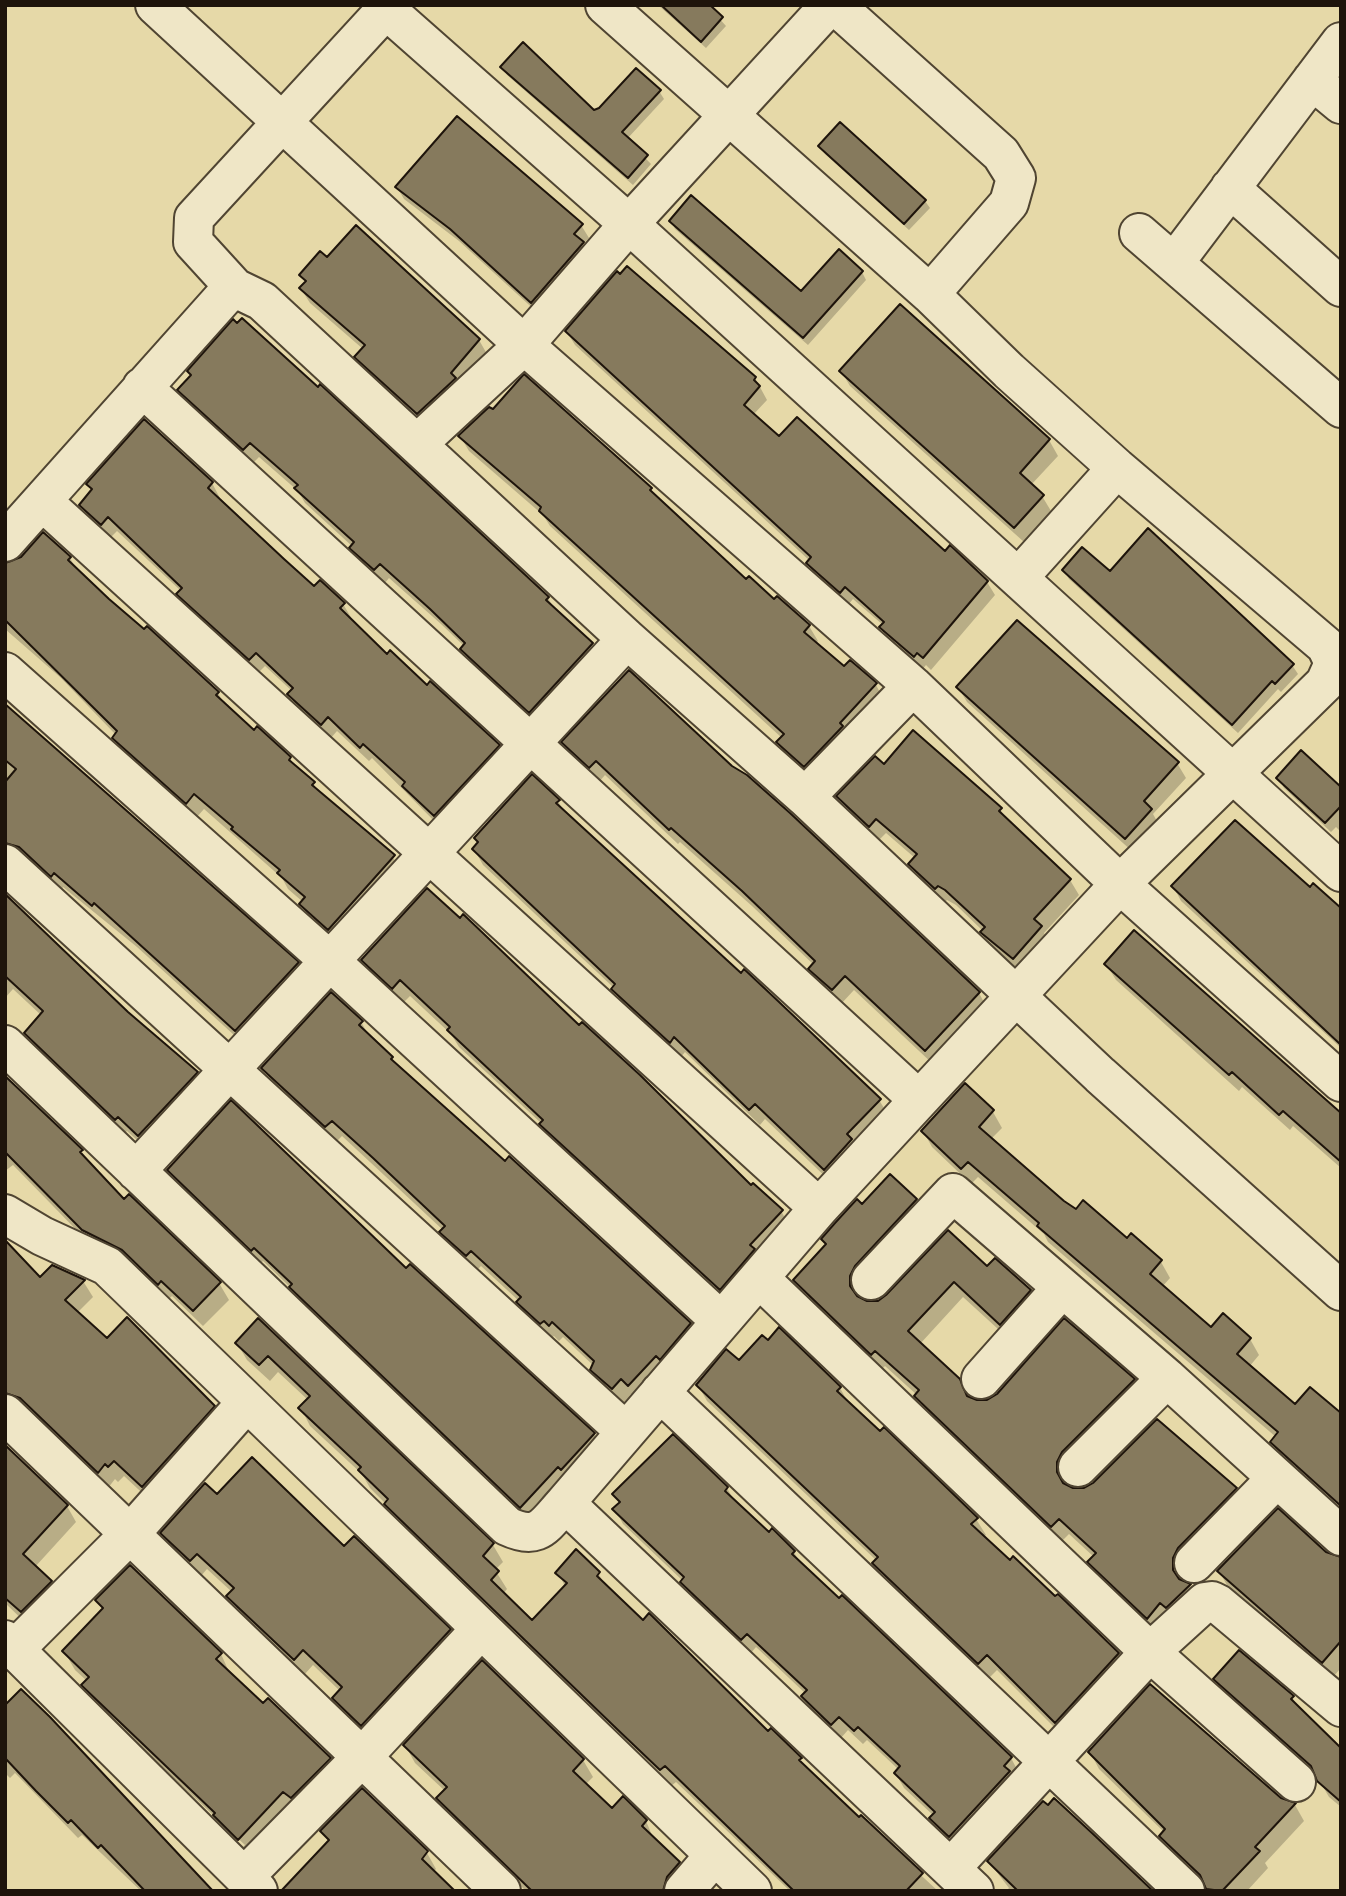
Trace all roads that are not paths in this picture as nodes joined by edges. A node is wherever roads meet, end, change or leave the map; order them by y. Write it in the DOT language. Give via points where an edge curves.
graph roads {
  1 [pos="155,5"];
  2 [pos="605,5"];
  3 [pos="833,5"];
  4 [pos="386,7"];
  5 [pos="1341,42"];
  6 [pos="1312,80"];
  7 [pos="1341,104"];
  8 [pos="729,115"];
  9 [pos="281,123"];
  10 [pos="1230,188"];
  11 [pos="629,224"];
  12 [pos="1139,233"];
  13 [pos="1174,263"];
  14 [pos="1341,287"];
  15 [pos="235,288"];
  16 [pos="930,294"];
  17 [pos="524,345"];
  18 [pos="142,387"];
  19 [pos="1341,408"];
  20 [pos="417,444"];
  21 [pos="1117,468"];
  22 [pos="42,501"];
  23 [pos="5,542"];
  24 [pos="1018,578"];
  25 [pos="626,639"];
  26 [pos="5,671"];
  27 [pos="914,686"];
  28 [pos="528,743"];
  29 [pos="1231,774"];
  30 [pos="805,797"];
  31 [pos="428,854"];
  32 [pos="5,864"];
  33 [pos="1341,872"];
  34 [pos="1120,884"];
  35 [pos="331,962"];
  36 [pos="1016,995"];
  37 [pos="5,1045"];
  38 [pos="230,1066"];
  39 [pos="1341,1082"];
  40 [pos="919,1100"];
  41 [pos="136,1171"];
  42 [pos="819,1208"];
  43 [pos="5,1214"];
  44 [pos="759,1278"];
  45 [pos="871,1280"];
  46 [pos="1062,1288"];
  47 [pos="1341,1291"];
  48 [pos="721,1321"];
  49 [pos="1167,1378"];
  50 [pos="981,1379"];
  51 [pos="660,1392"];
  52 [pos="247,1402"];
  53 [pos="5,1415"];
  54 [pos="626,1432"];
  55 [pos="1078,1467"];
  56 [pos="1276,1478"];
  57 [pos="565,1503"];
  58 [pos="130,1534"];
  59 [pos="1341,1536"];
  60 [pos="1194,1563"];
  61 [pos="481,1629"];
  62 [pos="10,1645"];
  63 [pos="1150,1652"];
  64 [pos="1341,1707"];
  65 [pos="363,1756"];
  66 [pos="1050,1760"];
  67 [pos="1296,1782"];
  68 [pos="715,1855"];
  69 [pos="963,1880"];
  70 [pos="251,1884"];
  71 [pos="501,1891"];
  72 [pos="684,1891"];
  73 [pos="752,1891"];
  74 [pos="1185,1891"];
  1 -- 9 [label="street"];
  2 -- 8 [label="street"];
  3 -- 8 [label="street"];
  3 -- 16 [label="street" via="1001,154 1016,178 1009,203"];
  4 -- 9 [label="street"];
  4 -- 11 [label="street"];
  5 -- 6 [label="street"];
  6 -- 7 [label="street"];
  6 -- 10 [label="street"];
  8 -- 11 [label="street"];
  8 -- 16 [label="street"];
  9 -- 15 [label="street" via="194,218 193,242"];
  9 -- 17 [label="street"];
  10 -- 13 [label="street"];
  10 -- 14 [label="street"];
  11 -- 17 [label="street"];
  11 -- 24 [label="street"];
  12 -- 13 [label="street"];
  13 -- 19 [label="street"];
  15 -- 18 [label="street"];
  15 -- 20 [label="street" via="262,301"];
  16 -- 21 [label="street"];
  17 -- 20 [label="street"];
  17 -- 27 [label="street"];
  18 -- 22 [label="street"];
  18 -- 28 [label="street"];
  20 -- 25 [label="street"];
  21 -- 24 [label="street"];
  21 -- 29 [label="street" via="1326,646 1334,663 1325,683"];
  22 -- 23 [label="street"];
  22 -- 31 [label="street"];
  24 -- 29 [label="street"];
  25 -- 28 [label="street"];
  25 -- 30 [label="street"];
  26 -- 35 [label="street"];
  27 -- 30 [label="street"];
  27 -- 34 [label="street"];
  28 -- 31 [label="street"];
  28 -- 40 [label="street"];
  29 -- 33 [label="street"];
  29 -- 34 [label="street"];
  30 -- 36 [label="street"];
  31 -- 35 [label="street"];
  31 -- 42 [label="street"];
  32 -- 38 [label="street"];
  34 -- 36 [label="street"];
  34 -- 39 [label="street"];
  35 -- 38 [label="street"];
  35 -- 48 [label="street"];
  36 -- 40 [label="street"];
  36 -- 47 [label="street"];
  37 -- 41 [label="street"];
  38 -- 41 [label="street"];
  38 -- 54 [label="street"];
  40 -- 42 [label="street"];
  41 -- 57 [label="street" via="507,1526 524,1534 540,1530"];
  42 -- 44 [label="street"];
  43 -- 52 [label="street" via="107,1266"];
  44 -- 48 [label="street"];
  44 -- 63 [label="street"];
  45 -- 46 [label="street" via="953,1193"];
  46 -- 49 [label="street"];
  46 -- 50 [label="street"];
  48 -- 51 [label="street"];
  49 -- 55 [label="street"];
  49 -- 56 [label="street"];
  51 -- 54 [label="street"];
  51 -- 66 [label="street"];
  52 -- 58 [label="street"];
  52 -- 61 [label="street"];
  53 -- 58 [label="street"];
  54 -- 57 [label="street"];
  56 -- 59 [label="street"];
  56 -- 60 [label="street"];
  57 -- 69 [label="street"];
  58 -- 62 [label="street"];
  58 -- 65 [label="street"];
  61 -- 65 [label="street"];
  61 -- 68 [label="street"];
  62 -- 70 [label="street"];
  63 -- 64 [label="street" via="1212,1601"];
  63 -- 66 [label="street"];
  63 -- 67 [label="street"];
  65 -- 70 [label="street"];
  65 -- 71 [label="street"];
  66 -- 69 [label="street"];
  66 -- 74 [label="street"];
  68 -- 72 [label="street"];
  68 -- 73 [label="street"];
}
